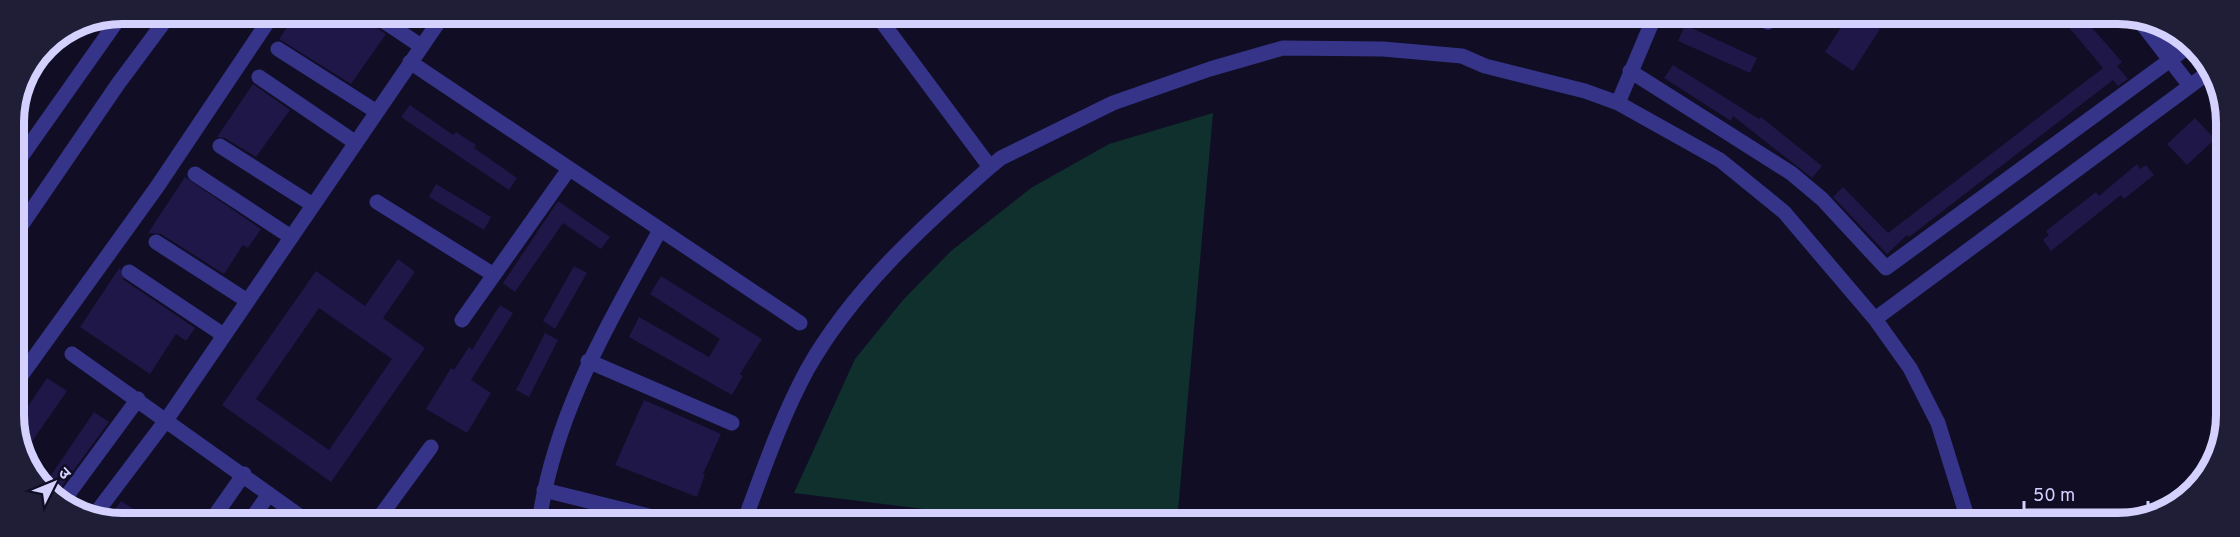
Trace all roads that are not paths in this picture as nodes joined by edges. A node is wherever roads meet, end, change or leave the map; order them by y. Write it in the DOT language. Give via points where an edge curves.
graph roads {
  1 [pos="163,24"];
  2 [pos="266,24"];
  3 [pos="388,24"];
  4 [pos="437,24"];
  5 [pos="883,24"];
  6 [pos="1651,24"];
  7 [pos="114,25"];
  8 [pos="2158,32"];
  9 [pos="422,46"];
  10 [pos="278,49"];
  11 [pos="2182,51"];
  12 [pos="410,62"];
  13 [pos="1630,71"];
  14 [pos="2204,76"];
  15 [pos="259,77"];
  16 [pos="2190,86"];
  17 [pos="1618,103"];
  18 [pos="376,112"];
  19 [pos="356,142"];
  20 [pos="220,146"];
  21 [pos="24,153"];
  22 [pos="990,167"];
  23 [pos="569,169"];
  24 [pos="195,174"];
  25 [pos="377,202"];
  26 [pos="313,205"];
  27 [pos="24,221"];
  28 [pos="660,230"];
  29 [pos="291,237"];
  30 [pos="156,242"];
  31 [pos="129,272"];
  32 [pos="494,275"];
  33 [pos="246,300"];
  34 [pos="1875,319"];
  35 [pos="462,320"];
  36 [pos="800,323"];
  37 [pos="222,334"];
  38 [pos="72,354"];
  39 [pos="588,362"];
  40 [pos="24,372"];
  41 [pos="138,399"];
  42 [pos="167,418"];
  43 [pos="732,423"];
  44 [pos="431,447"];
  45 [pos="244,474"];
  46 [pos="544,490"];
  47 [pos="269,494"];
  48 [pos="67,496"];
  49 [pos="98,510"];
  50 [pos="217,513"];
  51 [pos="256,513"];
  52 [pos="295,513"];
  53 [pos="383,513"];
  54 [pos="540,513"];
  55 [pos="637,513"];
  56 [pos="747,513"];
  57 [pos="1966,513"];
  1 -- 27 [label="street"];
  2 -- 40 [label="street" via="157,187"];
  3 -- 9 [label="street"];
  4 -- 9 [label="street"];
  5 -- 22 [label="street"];
  6 -- 13 [label="street"];
  7 -- 21 [label="street"];
  8 -- 11 [label="street"];
  9 -- 12 [label="street"];
  10 -- 18 [label="street"];
  11 -- 13 [label="street" via="1886,268 1822,199 1791,173"];
  11 -- 16 [label="street"];
  12 -- 18 [label="street"];
  12 -- 23 [label="street"];
  13 -- 17 [label="street"];
  14 -- 16 [label="street"];
  15 -- 19 [label="street"];
  16 -- 34 [label="street"];
  17 -- 22 [label="street" via="1462,56 1383,49 1283,48 1113,103"];
  17 -- 34 [label="street" via="1720,160 1784,212"];
  18 -- 19 [label="street"];
  19 -- 26 [label="street"];
  20 -- 26 [label="street"];
  22 -- 56 [label="street" via="917,232 855,302 808,369 774,442"];
  23 -- 28 [label="street"];
  23 -- 32 [label="street"];
  24 -- 29 [label="street"];
  25 -- 32 [label="street"];
  26 -- 29 [label="street"];
  28 -- 36 [label="street"];
  28 -- 39 [label="street"];
  29 -- 33 [label="street"];
  30 -- 33 [label="street"];
  31 -- 37 [label="street"];
  32 -- 35 [label="street"];
  33 -- 37 [label="street"];
  34 -- 57 [label="street" via="1910,368 1938,423"];
  37 -- 42 [label="street"];
  38 -- 41 [label="street"];
  39 -- 43 [label="street"];
  39 -- 46 [label="street"];
  41 -- 42 [label="street"];
  41 -- 48 [label="street"];
  42 -- 45 [label="street"];
  42 -- 49 [label="street"];
  44 -- 53 [label="street"];
  45 -- 47 [label="street"];
  45 -- 50 [label="street"];
  46 -- 54 [label="street"];
  46 -- 55 [label="street"];
  47 -- 51 [label="street"];
  47 -- 52 [label="street"];
}
